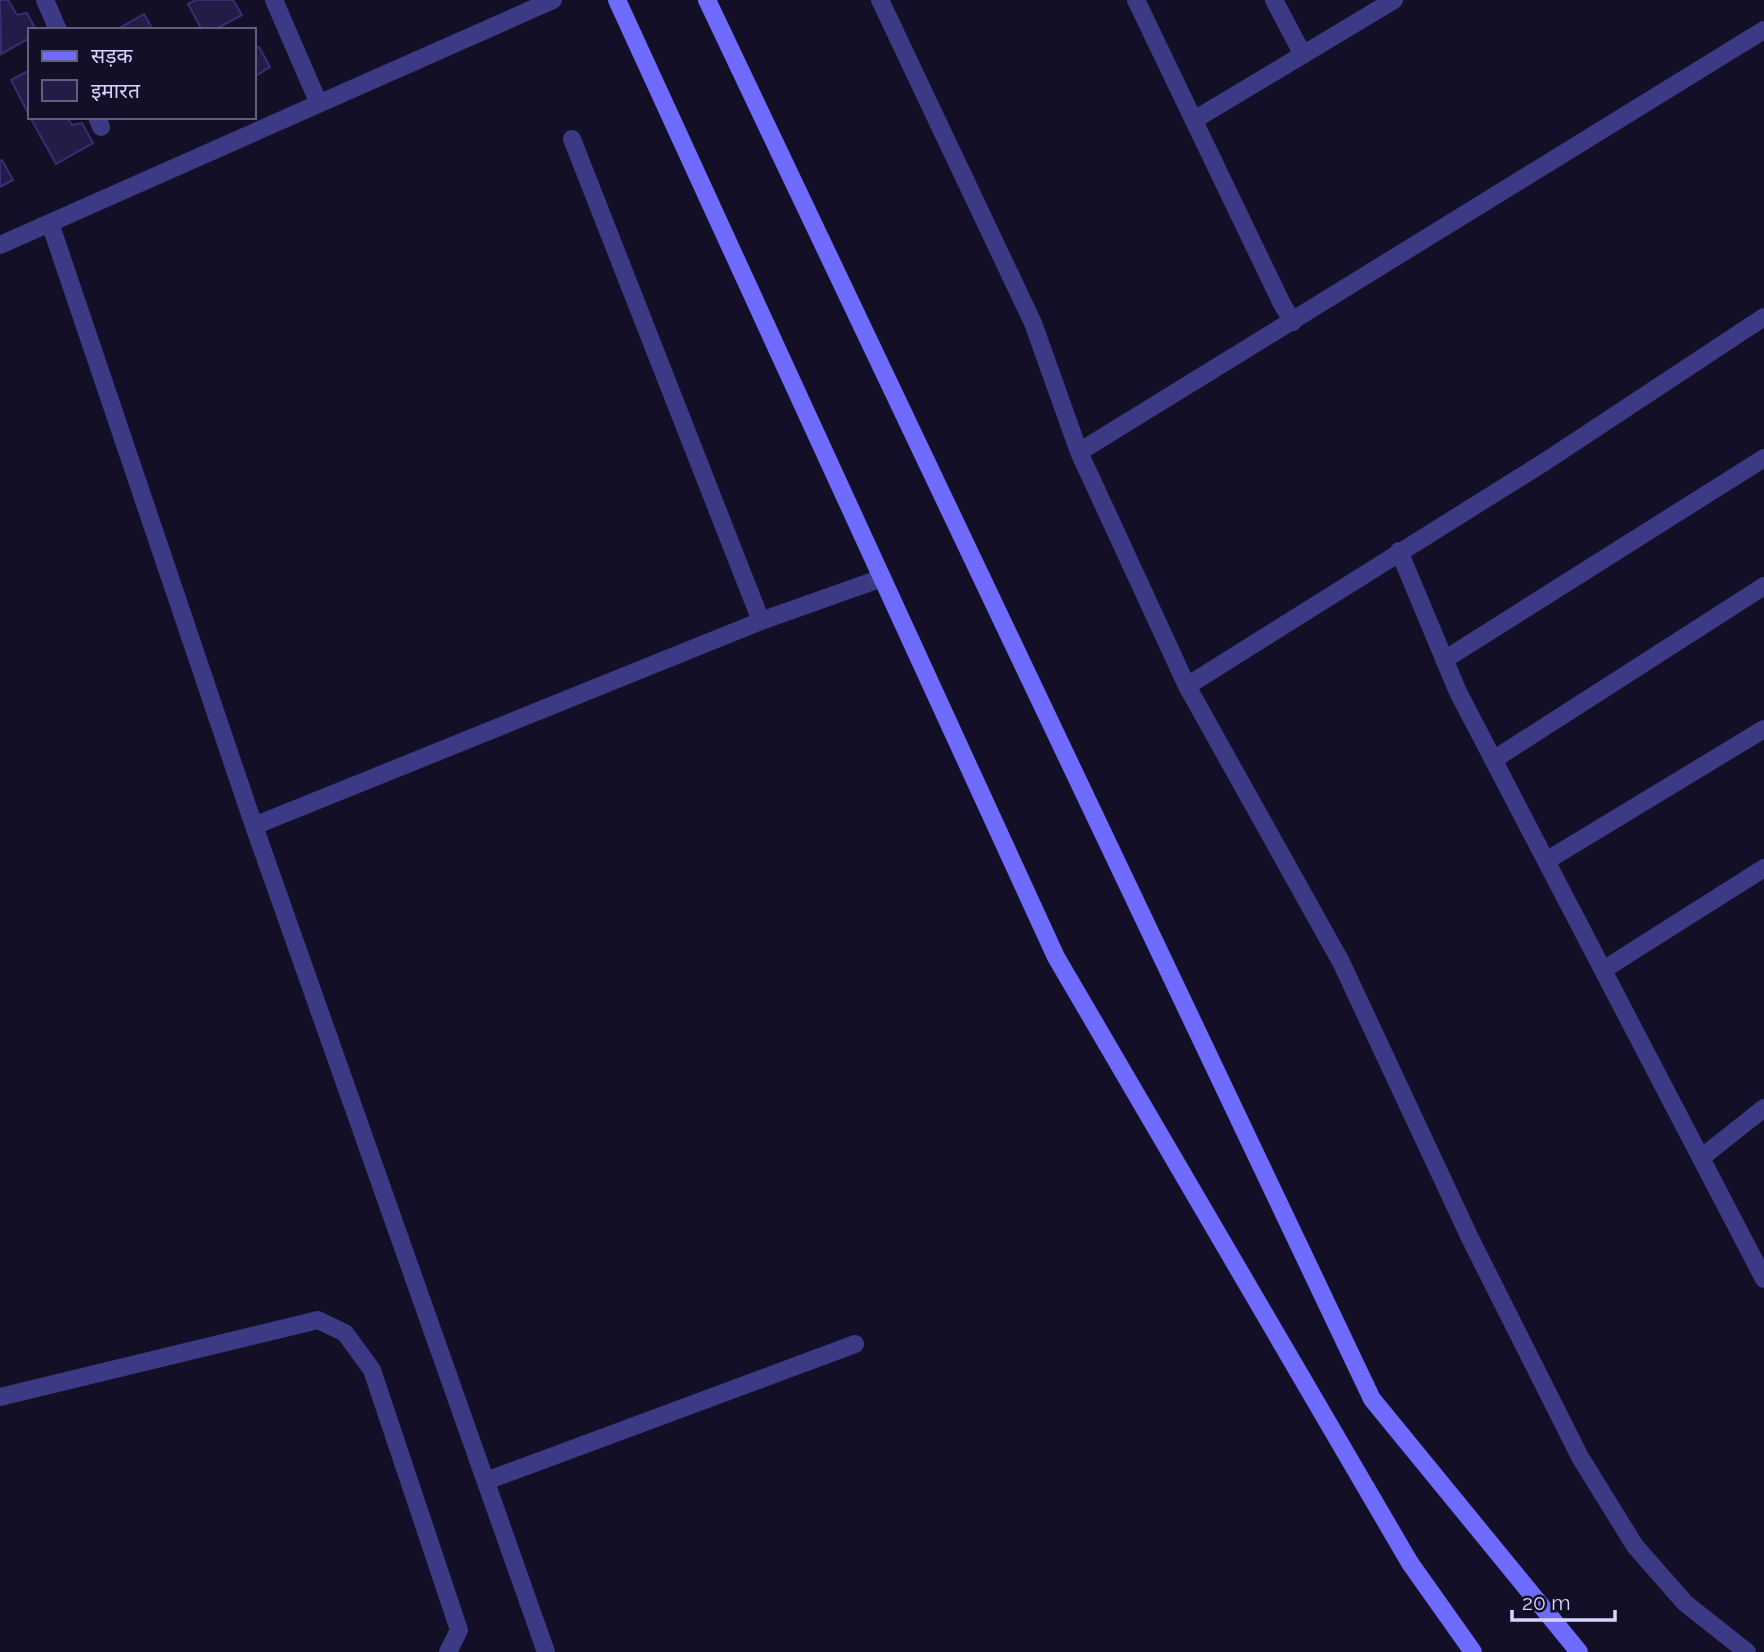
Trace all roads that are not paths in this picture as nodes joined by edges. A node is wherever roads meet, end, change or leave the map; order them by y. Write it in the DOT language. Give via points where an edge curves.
graph roads {
  1 [pos="45,0"];
  2 [pos="274,0"];
  3 [pos="553,0"];
  4 [pos="617,0"];
  5 [pos="707,0"];
  6 [pos="880,0"];
  7 [pos="1136,0"];
  8 [pos="1274,0"];
  9 [pos="1394,0"];
  10 [pos="57,28"];
  11 [pos="1764,30"];
  12 [pos="1303,55"];
  13 [pos="319,104"];
  14 [pos="1194,120"];
  15 [pos="572,139"];
  16 [pos="50,223"];
  17 [pos="0,245"];
  18 [pos="1764,317"];
  19 [pos="1293,322"];
  20 [pos="1079,452"];
  21 [pos="1764,458"];
  22 [pos="1399,551"];
  23 [pos="882,578"];
  24 [pos="1764,586"];
  25 [pos="761,621"];
  26 [pos="1444,660"];
  27 [pos="1187,686"];
  28 [pos="1764,729"];
  29 [pos="1493,760"];
  30 [pos="254,826"];
  31 [pos="1546,861"];
  32 [pos="1764,868"];
  33 [pos="1604,970"];
  34 [pos="1764,1108"];
  35 [pos="1701,1158"];
  36 [pos="1759,1254"];
  37 [pos="1764,1279"];
  38 [pos="855,1344"];
  39 [pos="0,1397"];
  40 [pos="486,1482"];
  41 [pos="447,1652"];
  42 [pos="546,1652"];
  43 [pos="1474,1652"];
  44 [pos="1579,1652"];
  45 [pos="1747,1652"];
  1 -- 10 [label="street"];
  2 -- 13 [label="street"];
  3 -- 13 [label="street"];
  4 -- 23 [label="main road"];
  5 -- 44 [label="main road" via="1372,1399"];
  6 -- 20 [label="street" via="1034,323"];
  7 -- 14 [label="street"];
  8 -- 12 [label="street"];
  9 -- 12 [label="street"];
  11 -- 19 [label="street"];
  12 -- 14 [label="street"];
  13 -- 16 [label="street"];
  14 -- 19 [label="street"];
  15 -- 25 [label="street"];
  16 -- 17 [label="street"];
  16 -- 30 [label="street"];
  18 -- 22 [label="street" via="1546,461"];
  19 -- 20 [label="street"];
  20 -- 27 [label="street"];
  21 -- 26 [label="street"];
  22 -- 26 [label="street"];
  22 -- 27 [label="street"];
  23 -- 25 [label="street"];
  23 -- 43 [label="main road" via="1056,957 1410,1563"];
  24 -- 29 [label="street"];
  25 -- 30 [label="street"];
  26 -- 29 [label="street"];
  27 -- 45 [label="street" via="1342,962 1470,1238 1580,1457 1635,1546 1685,1603"];
  28 -- 31 [label="street"];
  29 -- 31 [label="street"];
  30 -- 40 [label="street"];
  31 -- 33 [label="street"];
  32 -- 33 [label="street"];
  33 -- 35 [label="street"];
  34 -- 35 [label="street"];
  35 -- 36 [label="street"];
  36 -- 37 [label="street"];
  38 -- 40 [label="street"];
  39 -- 41 [label="street" via="318,1320 345,1334 372,1370 455,1617 459,1630"];
  40 -- 42 [label="street"];
}
